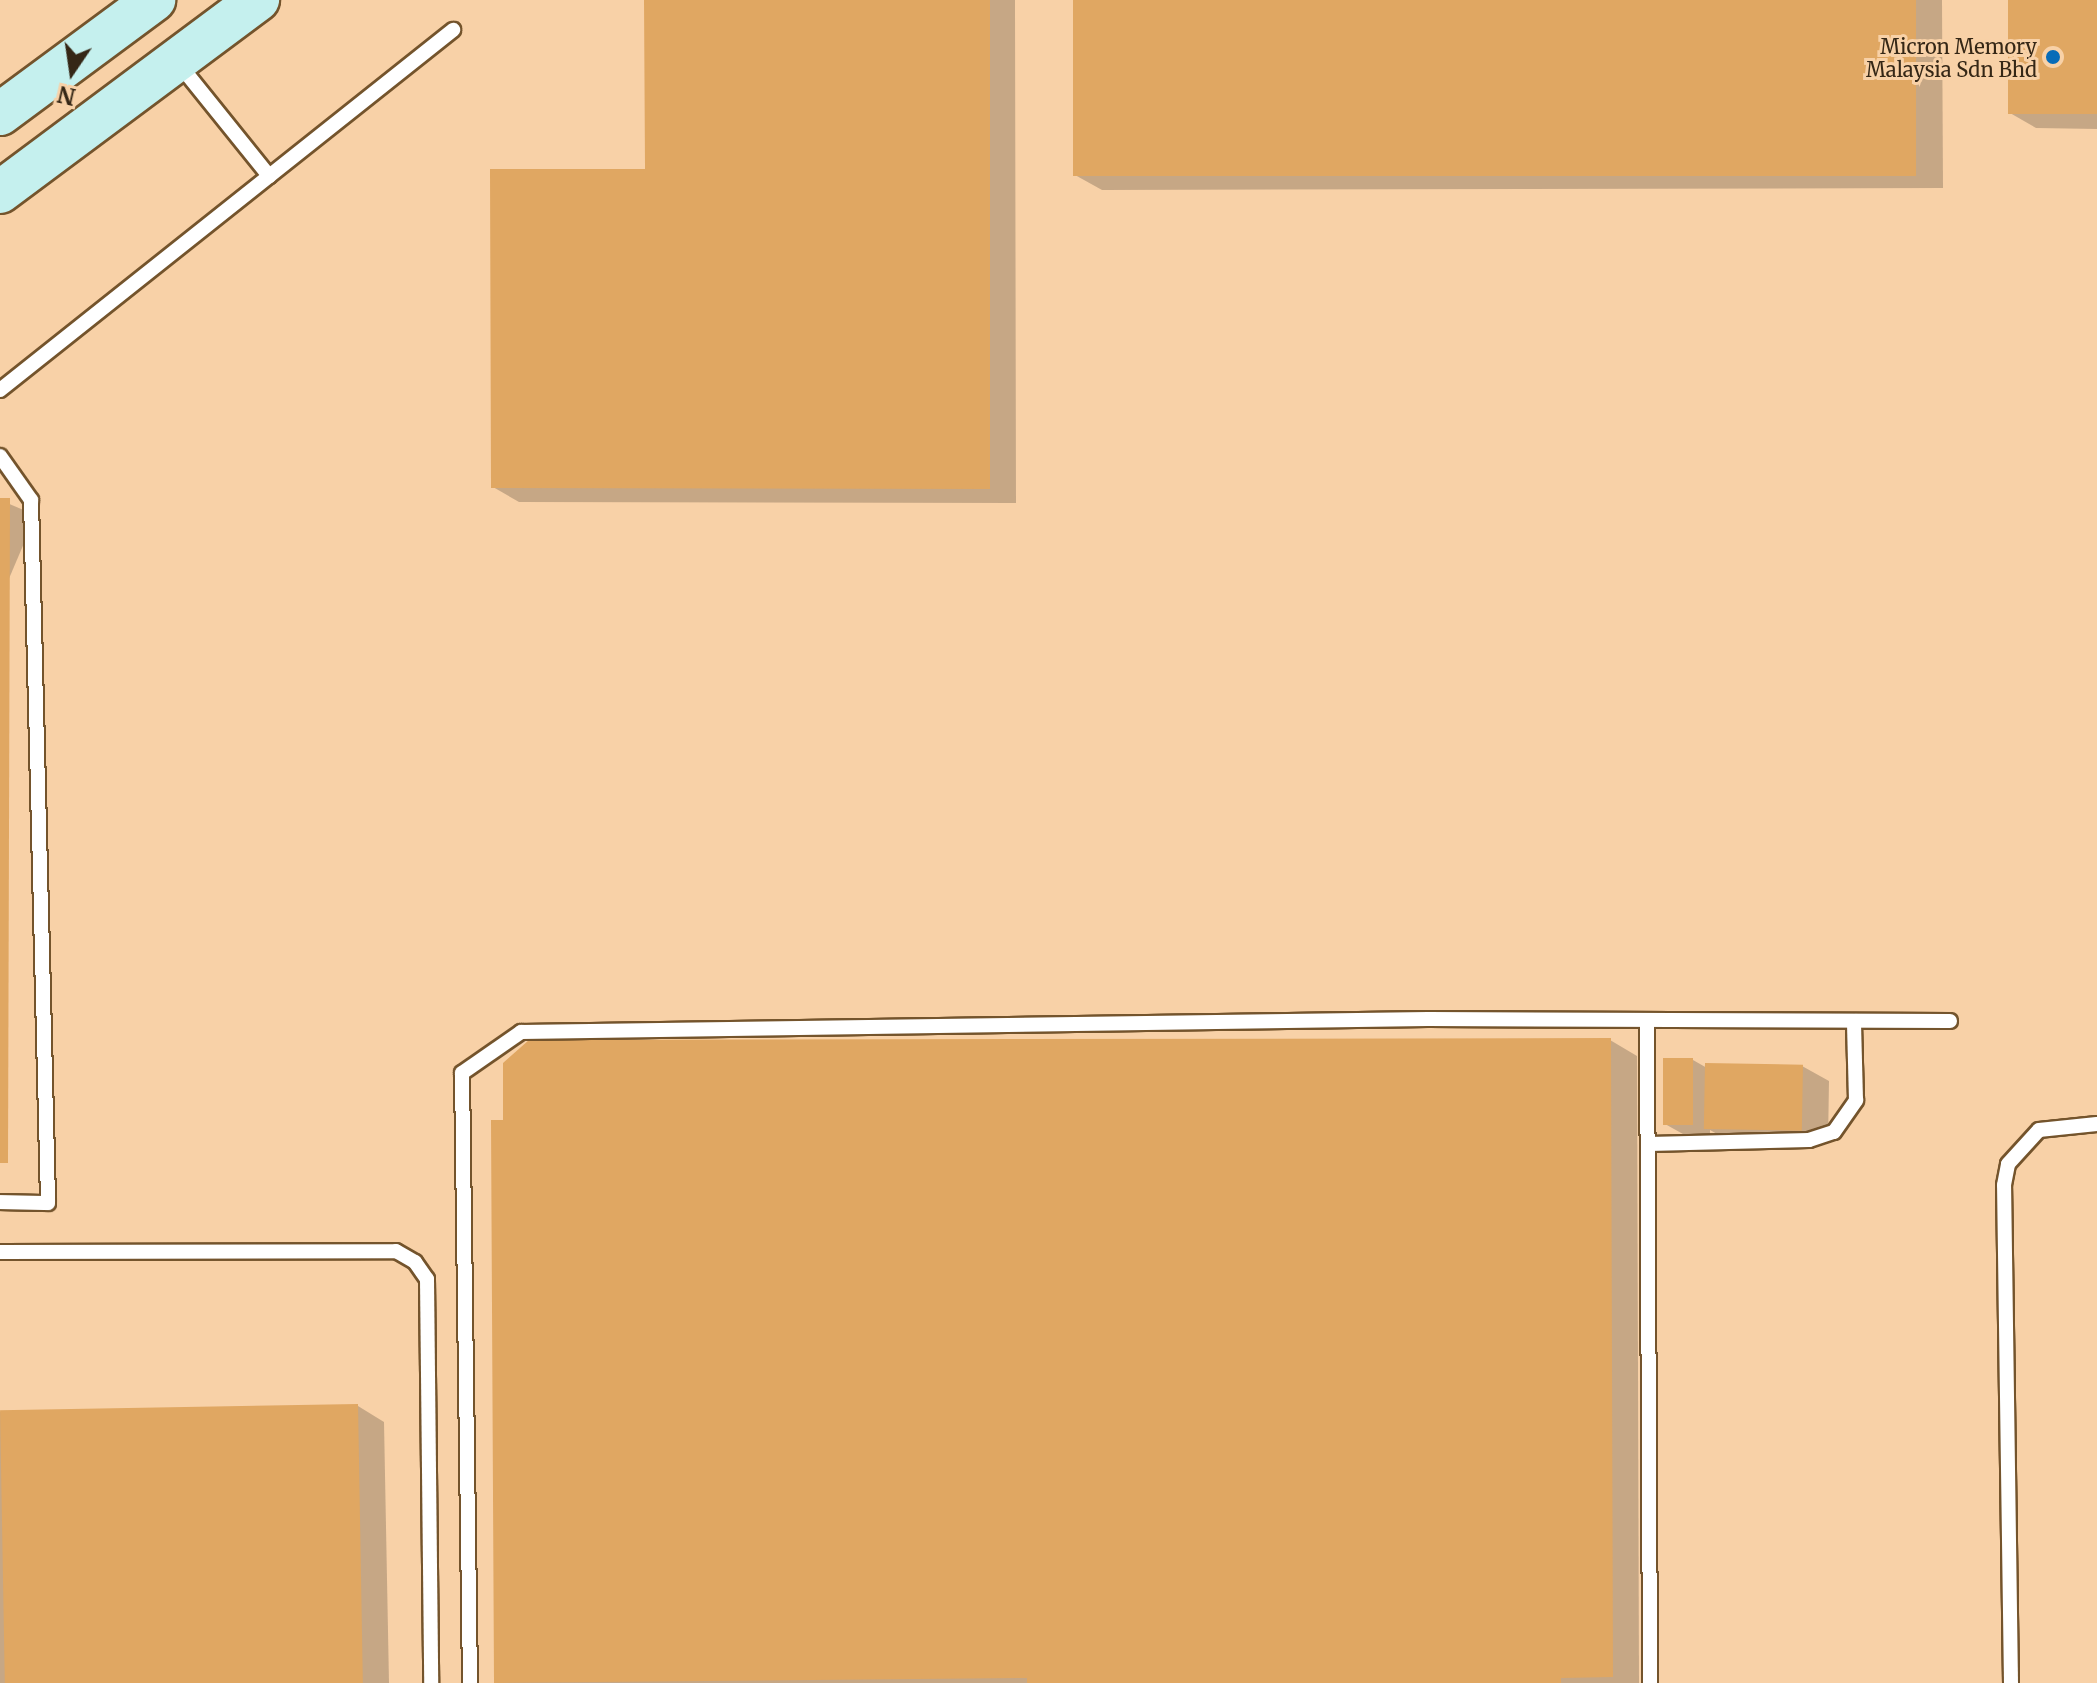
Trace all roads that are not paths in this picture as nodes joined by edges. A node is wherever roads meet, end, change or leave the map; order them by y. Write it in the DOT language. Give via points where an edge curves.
graph roads {
  1 [pos="154,0"];
  2 [pos="258,0"];
  3 [pos="453,30"];
  4 [pos="177,60"];
  5 [pos="0,114"];
  6 [pos="269,176"];
  7 [pos="0,192"];
  8 [pos="0,390"];
  9 [pos="0,456"];
  10 [pos="1647,1020"];
  11 [pos="1854,1021"];
  12 [pos="1950,1021"];
  13 [pos="2097,1124"];
  14 [pos="1649,1144"];
  15 [pos="0,1202"];
  16 [pos="0,1252"];
  17 [pos="431,1683"];
  18 [pos="470,1683"];
  19 [pos="1650,1683"];
  20 [pos="2011,1683"];
  1 -- 5 [label="street"];
  2 -- 4 [label="street"];
  3 -- 6 [label="lane"];
  4 -- 6 [label="lane"];
  4 -- 7 [label="street"];
  6 -- 8 [label="lane"];
  9 -- 15 [label="lane" via="31,500 48,1203"];
  10 -- 11 [label="lane"];
  10 -- 14 [label="lane"];
  10 -- 18 [label="lane" via="521,1032 462,1073"];
  11 -- 12 [label="lane"];
  11 -- 14 [label="lane" via="1856,1100 1834,1132 1809,1140"];
  13 -- 20 [label="lane" via="2039,1130 2008,1164 2004,1185"];
  14 -- 19 [label="lane"];
  16 -- 17 [label="lane" via="396,1251 415,1262 427,1279"];
}
